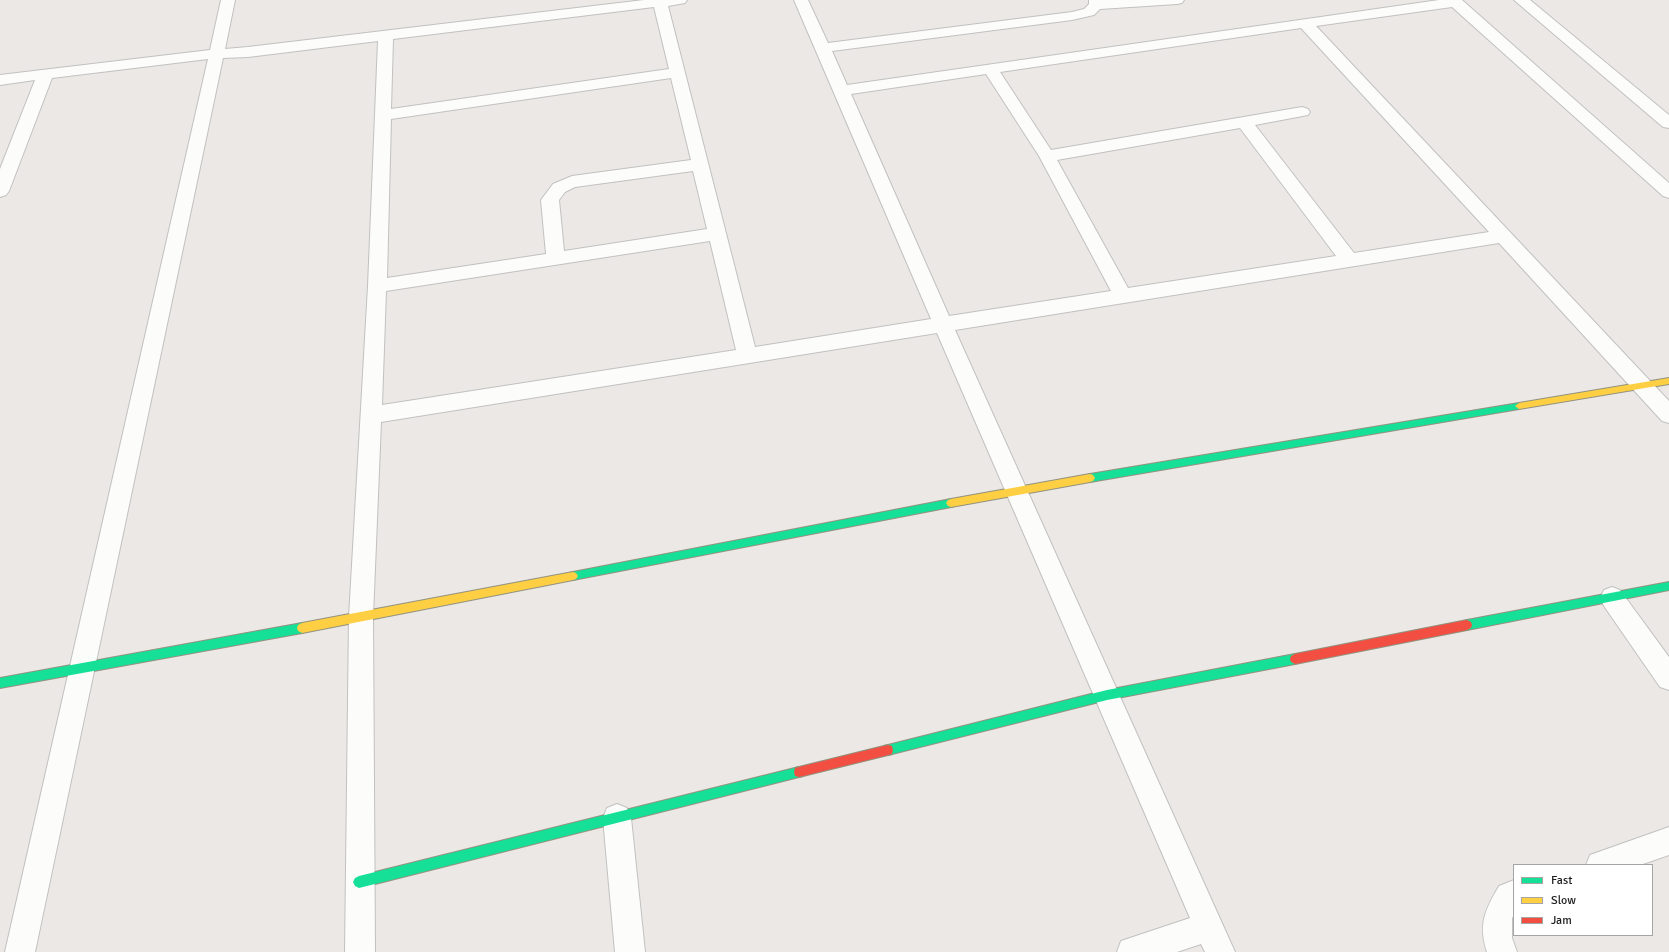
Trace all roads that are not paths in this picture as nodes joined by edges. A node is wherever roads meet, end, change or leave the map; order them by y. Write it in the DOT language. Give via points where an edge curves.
graph roads {
  1 [pos="228,0"];
  2 [pos="680,0"];
  3 [pos="800,0"];
  4 [pos="1177,0"];
  5 [pos="1521,0"];
  6 [pos="1455,1"];
  7 [pos="660,2"];
  8 [pos="1096,3"];
  9 [pos="1305,23"];
  10 [pos="386,35"];
  11 [pos="822,48"];
  12 [pos="216,54"];
  13 [pos="991,70"];
  14 [pos="678,72"];
  15 [pos="45,75"];
  16 [pos="0,80"];
  17 [pos="842,91"];
  18 [pos="1302,112"];
  19 [pos="383,115"];
  20 [pos="1244,122"];
  21 [pos="1669,123"];
  22 [pos="1047,156"];
  23 [pos="6,163"];
  24 [pos="701,164"];
  25 [pos="0,191"];
  26 [pos="1669,192"];
  27 [pos="718,234"];
  28 [pos="1504,236"];
  29 [pos="556,259"];
  30 [pos="1349,260"];
  31 [pos="377,286"];
  32 [pos="1123,296"];
  33 [pos="943,325"];
  34 [pos="747,355"];
  35 [pos="1669,381"];
  36 [pos="1642,386"];
  37 [pos="370,415"];
  38 [pos="1669,415"];
  39 [pos="1015,490"];
  40 [pos="1669,586"];
  41 [pos="1612,598"];
  42 [pos="361,617"];
  43 [pos="82,668"];
  44 [pos="1669,678"];
  45 [pos="0,683"];
  46 [pos="1107,695"];
  47 [pos="617,818"];
  48 [pos="1669,841"];
  49 [pos="1603,864"];
  50 [pos="359,882"];
  51 [pos="1513,894"];
  52 [pos="1215,940"];
  53 [pos="20,952"];
  54 [pos="360,952"];
  55 [pos="630,952"];
  56 [pos="1132,952"];
  57 [pos="1502,952"];
  1 -- 12 [label="street"];
  2 -- 7 [label="street"];
  3 -- 11 [label="street"];
  4 -- 8 [label="street"];
  5 -- 21 [label="street"];
  6 -- 9 [label="street"];
  6 -- 26 [label="street"];
  7 -- 10 [label="street"];
  7 -- 14 [label="street"];
  8 -- 11 [label="street" via="1089,12 1072,16"];
  9 -- 13 [label="street"];
  9 -- 28 [label="street"];
  10 -- 12 [label="street"];
  10 -- 19 [label="street"];
  11 -- 17 [label="street"];
  12 -- 15 [label="street"];
  12 -- 43 [label="street"];
  13 -- 17 [label="street"];
  13 -- 22 [label="street"];
  14 -- 19 [label="street"];
  14 -- 24 [label="street"];
  15 -- 16 [label="street"];
  15 -- 23 [label="street"];
  17 -- 33 [label="street"];
  18 -- 20 [label="street"];
  19 -- 31 [label="street"];
  20 -- 22 [label="street"];
  20 -- 30 [label="street"];
  22 -- 32 [label="street"];
  23 -- 25 [label="street"];
  24 -- 27 [label="street"];
  24 -- 29 [label="street" via="572,182 562,186 553,193 550,200"];
  27 -- 29 [label="street"];
  27 -- 34 [label="street"];
  28 -- 30 [label="street"];
  28 -- 36 [label="street"];
  29 -- 31 [label="street"];
  30 -- 32 [label="street"];
  31 -- 37 [label="street"];
  32 -- 33 [label="street"];
  33 -- 34 [label="street"];
  33 -- 39 [label="street"];
  34 -- 37 [label="street"];
  35 -- 36 [label="street"];
  36 -- 38 [label="street"];
  36 -- 39 [label="street"];
  37 -- 42 [label="street"];
  39 -- 42 [label="street"];
  39 -- 46 [label="street"];
  40 -- 41 [label="street"];
  41 -- 44 [label="street"];
  41 -- 46 [label="street"];
  42 -- 43 [label="street"];
  42 -- 50 [label="street"];
  43 -- 45 [label="street"];
  43 -- 53 [label="street"];
  46 -- 47 [label="street"];
  46 -- 52 [label="street"];
  47 -- 50 [label="street"];
  47 -- 55 [label="street"];
  48 -- 49 [label="street"];
  50 -- 54 [label="street"];
  51 -- 57 [label="street" via="1509,896 1498,915 1497,938"];
  52 -- 56 [label="street"];
}
